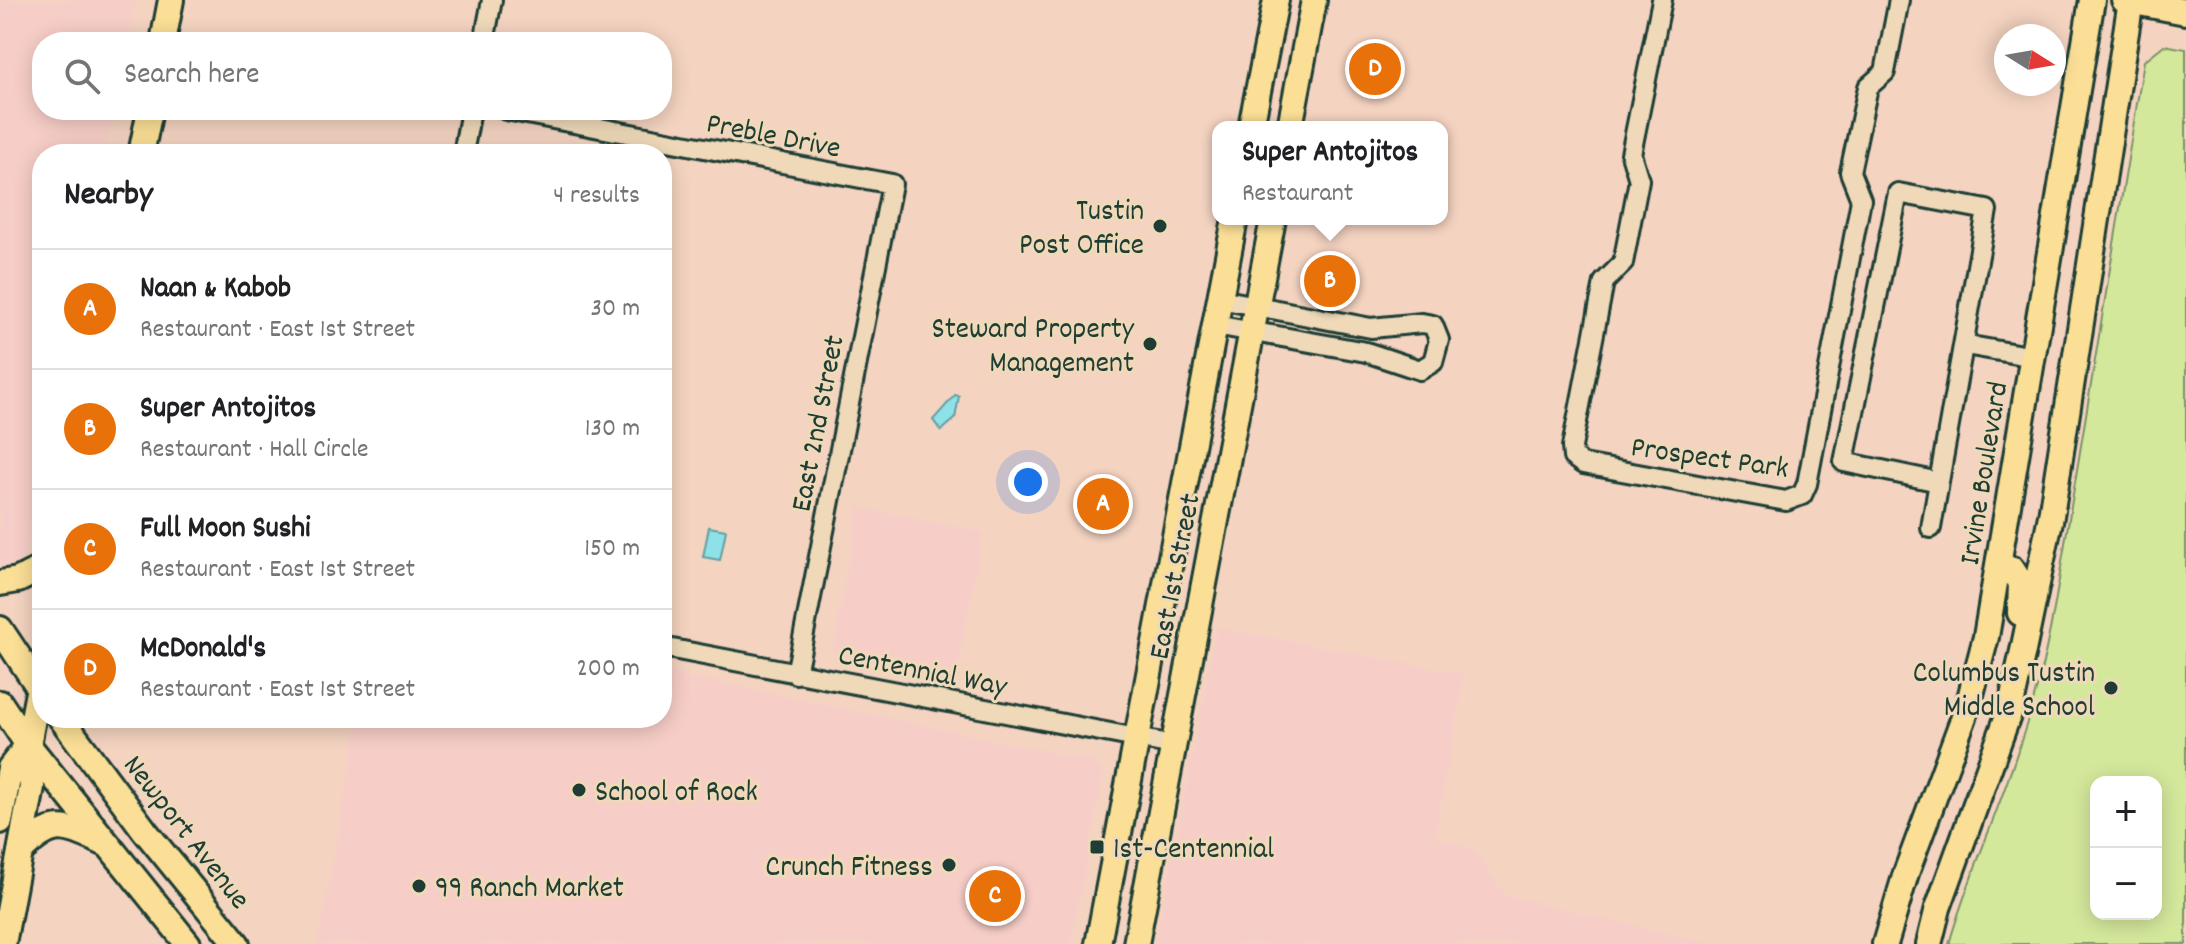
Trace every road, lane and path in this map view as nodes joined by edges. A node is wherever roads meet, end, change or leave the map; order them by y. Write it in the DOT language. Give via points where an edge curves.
graph roads {
  1 [pos="171,0"];
  2 [pos="492,0"];
  3 [pos="1276,0"];
  4 [pos="1314,0"];
  5 [pos="1662,0"];
  6 [pos="1899,0"];
  7 [pos="2092,0"];
  8 [pos="2128,0"];
  9 [pos="2186,12"];
  10 [pos="165,32"];
  11 [pos="486,32"];
  12 [pos="148,120"];
  13 [pos="469,120"];
  14 [pos="558,120"];
  15 [pos="1252,121"];
  16 [pos="1291,121"];
  17 [pos="143,144"];
  18 [pos="465,144"];
  19 [pos="892,184"];
  20 [pos="1234,225"];
  21 [pos="1272,225"];
  22 [pos="1220,299"];
  23 [pos="1257,305"];
  24 [pos="1215,325"];
  25 [pos="1251,332"];
  26 [pos="1965,345"];
  27 [pos="2034,357"];
  28 [pos="2064,415"];
  29 [pos="1939,482"];
  30 [pos="1931,528"];
  31 [pos="1999,566"];
  32 [pos="32,573"];
  33 [pos="0,583"];
  34 [pos="0,629"];
  35 [pos="2027,630"];
  36 [pos="672,649"];
  37 [pos="32,672"];
  38 [pos="796,674"];
  39 [pos="0,703"];
  40 [pos="32,726"];
  41 [pos="68,728"];
  42 [pos="1136,738"];
  43 [pos="28,745"];
  44 [pos="1173,745"];
  45 [pos="0,821"];
  46 [pos="110,846"];
  47 [pos="20,852"];
  48 [pos="216,918"];
  49 [pos="187,943"];
  50 [pos="3,944"];
  51 [pos="237,944"];
  52 [pos="1098,944"];
  53 [pos="1136,944"];
  54 [pos="1885,944"];
  55 [pos="1929,944"];
  1 -- 10 [label="main road"];
  2 -- 11 [label="street"];
  3 -- 15 [label="main road"];
  4 -- 16 [label="main road"];
  5 -- 6 [label="street, Prospect Park" via="1631,154 1639,180 1623,263 1604,282 1573,457 1583,464 1786,501 1802,495 1807,484 1861,200 1850,172 1868,87 1885,72"];
  7 -- 27 [label="main road, Irvine Boulevard"];
  8 -- 9 [label="main road"];
  8 -- 28 [label="main road"];
  12 -- 17 [label="main road"];
  13 -- 18 [label="street"];
  14 -- 19 [label="street, Preble Drive"];
  19 -- 38 [label="street, East 2nd Street"];
  20 -- 22 [label="main road, East 1st Street"];
  21 -- 23 [label="main road, East 1st Street"];
  22 -- 23 [label="street"];
  22 -- 24 [label="main road, East 1st Street"];
  23 -- 25 [label="main road, East 1st Street"];
  23 -- 25 [label="street" via="1371,328 1433,325 1437,352 1420,370 1366,352"];
  24 -- 25 [label="street"];
  24 -- 42 [label="main road, East 1st Street"];
  25 -- 44 [label="main road, East 1st Street"];
  26 -- 27 [label="street"];
  26 -- 29 [label="street"];
  26 -- 29 [label="street" via="1987,210 1898,193 1844,462"];
  27 -- 28 [label="main road" via="2048,359 2056,368 2055,393"];
  27 -- 31 [label="main road, Irvine Boulevard"];
  28 -- 35 [label="main road" via="2051,516"];
  29 -- 30 [label="street"];
  31 -- 35 [label="main road" via="2012,569 2021,583 2019,612"];
  31 -- 54 [label="main road, Irvine Boulevard" via="1968,706"];
  32 -- 33 [label="main road"];
  34 -- 37 [label="main road"];
  35 -- 55 [label="main road" via="2010,710"];
  36 -- 38 [label="street, Centennial Way"];
  38 -- 42 [label="street, Centennial Way"];
  39 -- 43 [label="main road"];
  40 -- 43 [label="main road"];
  41 -- 48 [label="main road, Newport Avenue"];
  42 -- 44 [label="street, Centennial Way"];
  42 -- 52 [label="main road, East 1st Street"];
  43 -- 45 [label="main road" via="10,768"];
  43 -- 46 [label="main road"];
  43 -- 47 [label="main road" via="32,787"];
  44 -- 53 [label="main road, East 1st Street"];
  46 -- 47 [label="main road" via="71,829 55,829 39,833"];
  46 -- 49 [label="main road"];
  47 -- 50 [label="main road"];
  48 -- 49 [label="main road"];
  48 -- 51 [label="main road, Newport Avenue"];
}
